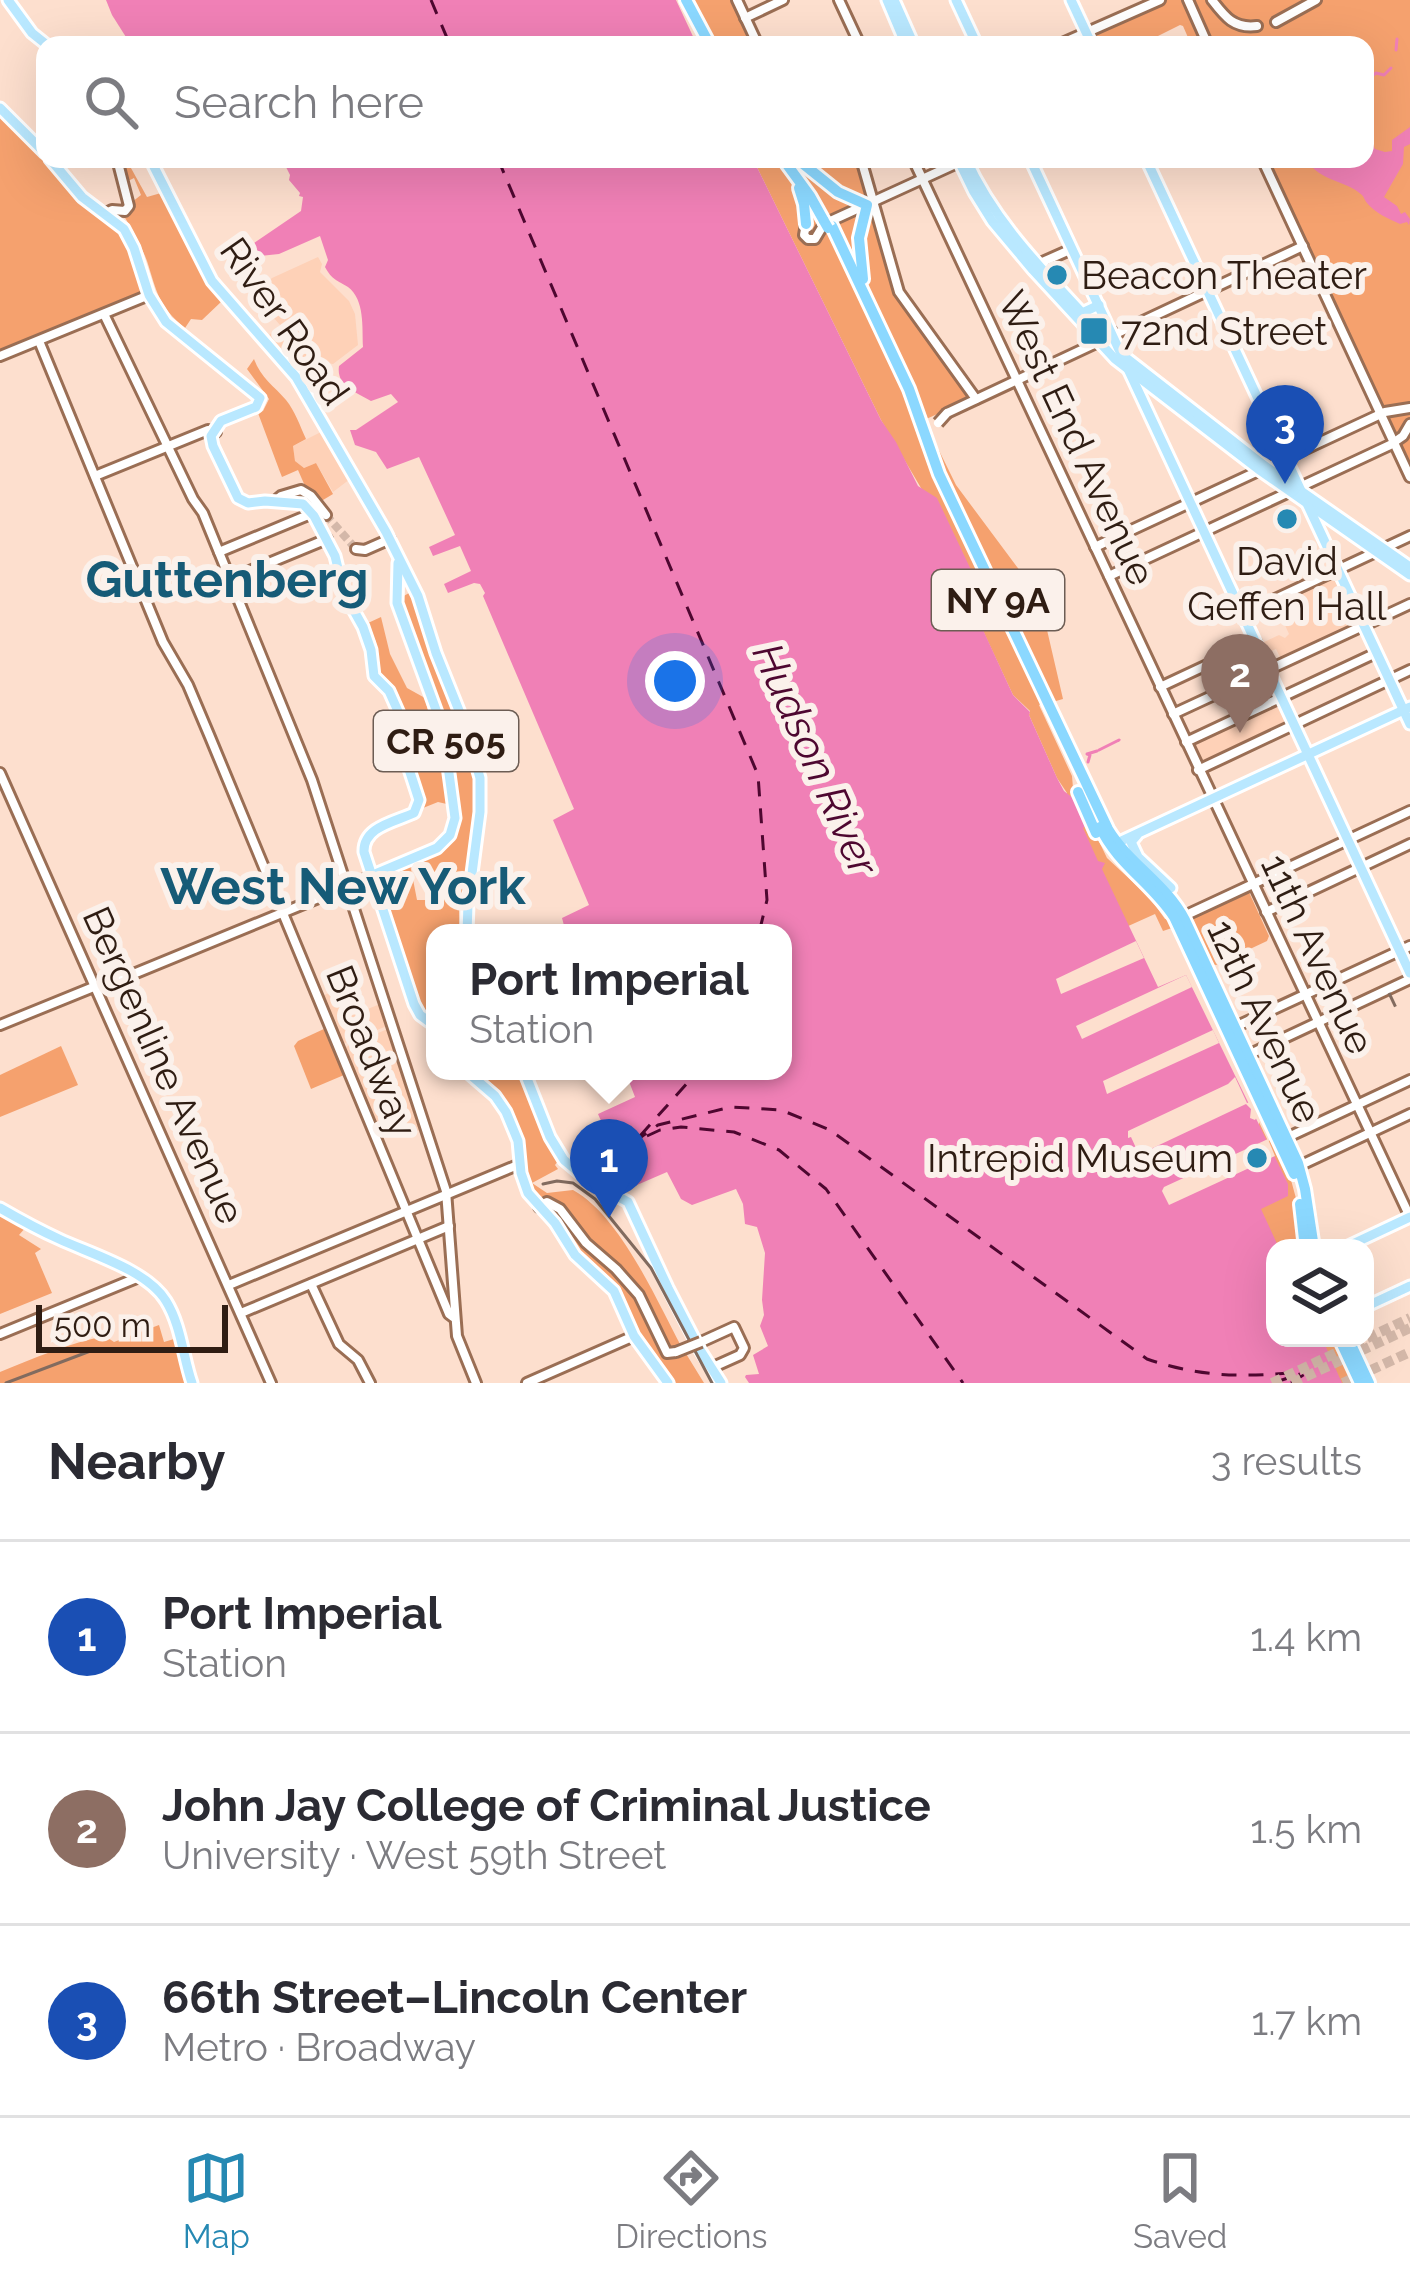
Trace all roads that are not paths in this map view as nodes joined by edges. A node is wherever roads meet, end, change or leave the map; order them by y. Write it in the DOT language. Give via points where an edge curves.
graph roads {
  1 [pos="8,0"];
  2 [pos="682,0"];
  3 [pos="737,0"];
  4 [pos="783,0"];
  5 [pos="839,0"];
  6 [pos="891,0"];
  7 [pos="956,0"];
  8 [pos="1071,0"];
  9 [pos="1160,0"];
  10 [pos="1188,0"];
  11 [pos="1212,0"];
  12 [pos="1316,0"];
  13 [pos="745,18"];
  14 [pos="1276,22"];
  15 [pos="1258,26"];
  16 [pos="1087,33"];
  17 [pos="37,36"];
  18 [pos="701,36"];
  19 [pos="754,36"];
  20 [pos="856,36"];
  21 [pos="906,36"];
  22 [pos="973,36"];
  23 [pos="1080,36"];
  24 [pos="1088,36"];
  25 [pos="1204,36"];
  26 [pos="0,108"];
  27 [pos="36,145"];
  28 [pos="58,168"];
  29 [pos="120,168"];
  30 [pos="155,168"];
  31 [pos="791,168"];
  32 [pos="793,168"];
  33 [pos="802,168"];
  34 [pos="863,168"];
  35 [pos="918,168"];
  36 [pos="945,168"];
  37 [pos="964,168"];
  38 [pos="966,168"];
  39 [pos="1034,168"];
  40 [pos="1150,168"];
  41 [pos="1266,168"];
  42 [pos="923,179"];
  43 [pos="870,204"];
  44 [pos="106,213"];
  45 [pos="806,224"];
  46 [pos="827,224"];
  47 [pos="1303,246"];
  48 [pos="1072,249"];
  49 [pos="1038,264"];
  50 [pos="1208,291"];
  51 [pos="149,295"];
  52 [pos="1099,305"];
  53 [pos="872,309"];
  54 [pos="104,314"];
  55 [pos="1113,335"];
  56 [pos="39,340"];
  57 [pos="1098,342"];
  58 [pos="1122,352"];
  59 [pos="0,356"];
  60 [pos="1130,370"];
  61 [pos="1016,380"];
  62 [pos="912,398"];
  63 [pos="976,399"];
  64 [pos="1410,408"];
  65 [pos="1381,415"];
  66 [pos="938,423"];
  67 [pos="215,432"];
  68 [pos="1404,433"];
  69 [pos="168,446"];
  70 [pos="1286,459"];
  71 [pos="1264,469"];
  72 [pos="95,476"];
  73 [pos="1410,477"];
  74 [pos="1298,492"];
  75 [pos="274,502"];
  76 [pos="1191,503"];
  77 [pos="313,513"];
  78 [pos="326,514"];
  79 [pos="1204,531"];
  80 [pos="1410,536"];
  81 [pos="327,539"];
  82 [pos="390,539"];
  83 [pos="1095,547"];
  84 [pos="356,549"];
  85 [pos="1380,550"];
  86 [pos="219,552"];
  87 [pos="398,558"];
  88 [pos="1338,570"];
  89 [pos="1410,571"];
  90 [pos="1108,576"];
  91 [pos="410,578"];
  92 [pos="230,579"];
  93 [pos="418,596"];
  94 [pos="397,598"];
  95 [pos="1410,604"];
  96 [pos="1243,614"];
  97 [pos="1363,625"];
  98 [pos="1256,642"];
  99 [pos="1376,652"];
  100 [pos="1269,669"];
  101 [pos="1410,670"];
  102 [pos="1389,680"];
  103 [pos="1160,687"];
  104 [pos="1282,697"];
  105 [pos="1407,709"];
  106 [pos="1173,714"];
  107 [pos="1410,724"];
  108 [pos="1294,725"];
  109 [pos="1186,742"];
  110 [pos="1308,755"];
  111 [pos="1198,770"];
  112 [pos="0,772"];
  113 [pos="1078,792"];
  114 [pos="1212,799"];
  115 [pos="1410,811"];
  116 [pos="1101,823"];
  117 [pos="1140,833"];
  118 [pos="1348,840"];
  119 [pos="1117,843"];
  120 [pos="1410,844"];
  121 [pos="1119,868"];
  122 [pos="1360,868"];
  123 [pos="373,875"];
  124 [pos="1253,884"];
  125 [pos="346,886"];
  126 [pos="1172,894"];
  127 [pos="1266,912"];
  128 [pos="283,913"];
  129 [pos="1178,918"];
  130 [pos="467,924"];
  131 [pos="1405,948"];
  132 [pos="1410,976"];
  133 [pos="96,987"];
  134 [pos="1304,995"];
  135 [pos="426,1018"];
  136 [pos="1317,1022"];
  137 [pos="0,1025"];
  138 [pos="1231,1029"];
  139 [pos="1244,1057"];
  140 [pos="476,1080"];
  141 [pos="528,1080"];
  142 [pos="1410,1080"];
  143 [pos="1356,1106"];
  144 [pos="1410,1114"];
  145 [pos="1369,1133"];
  146 [pos="1283,1140"];
  147 [pos="520,1164"];
  148 [pos="1299,1166"];
  149 [pos="446,1195"];
  150 [pos="539,1207"];
  151 [pos="0,1208"];
  152 [pos="406,1211"];
  153 [pos="1409,1221"];
  154 [pos="449,1226"];
  155 [pos="418,1239"];
  156 [pos="1307,1239"];
  157 [pos="1308,1239"];
  158 [pos="1366,1239"];
  159 [pos="139,1277"];
  160 [pos="310,1284"];
  161 [pos="229,1285"];
  162 [pos="1410,1286"];
  163 [pos="1374,1303"];
  164 [pos="241,1313"];
  165 [pos="455,1317"];
  166 [pos="0,1334"];
  167 [pos="634,1336"];
  168 [pos="1344,1347"];
  169 [pos="1351,1347"];
  170 [pos="711,1368"];
  171 [pos="192,1383"];
  172 [pos="271,1383"];
  173 [pos="370,1383"];
  174 [pos="476,1383"];
  175 [pos="527,1383"];
  176 [pos="668,1383"];
  177 [pos="721,1383"];
  178 [pos="1364,1383"];
  1 -- 17 [label="main road"];
  2 -- 18 [label="highway"];
  3 -- 13 [label="street"];
  4 -- 13 [label="street"];
  5 -- 20 [label="street"];
  6 -- 21 [label="main road"];
  7 -- 22 [label="main road"];
  8 -- 16 [label="main road"];
  9 -- 16 [label="street"];
  10 -- 25 [label="street"];
  11 -- 15 [label="street" via="1237,25"];
  12 -- 14 [label="street"];
  13 -- 19 [label="street"];
  16 -- 23 [label="street"];
  16 -- 24 [label="main road"];
  26 -- 27 [label="main road"];
  28 -- 44 [label="main road"];
  29 -- 44 [label="street" via="129,206"];
  30 -- 82 [label="main road, River Road / CR 505" via="212,281 290,369"];
  31 -- 45 [label="highway"];
  32 -- 46 [label="highway"];
  33 -- 43 [label="highway"];
  34 -- 43 [label="street"];
  35 -- 42 [label="street, West End Avenue"];
  36 -- 42 [label="street"];
  37 -- 57 [label="main road" via="993,221"];
  38 -- 49 [label="main road"];
  39 -- 48 [label="main road"];
  40 -- 50 [label="main road"];
  41 -- 47 [label="street"];
  42 -- 43 [label="street"];
  42 -- 61 [label="street, West End Avenue"];
  43 -- 46 [label="street"];
  43 -- 53 [label="highway" via="859,248"];
  43 -- 63 [label="street" via="900,295"];
  44 -- 51 [label="main road" via="128,234"];
  45 -- 46 [label="street" via="812,240"];
  46 -- 53 [label="highway"];
  46 -- 62 [label="highway"];
  47 -- 50 [label="street"];
  47 -- 65 [label="street"];
  48 -- 49 [label="street"];
  48 -- 52 [label="main road"];
  49 -- 52 [label="main road" via="1082,313"];
  50 -- 55 [label="street"];
  50 -- 70 [label="main road"];
  51 -- 54 [label="street"];
  51 -- 67 [label="main road" via="166,322 259,396 259,404 221,421"];
  52 -- 55 [label="main road"];
  53 -- 62 [label="highway"];
  54 -- 56 [label="street"];
  54 -- 69 [label="street"];
  55 -- 57 [label="street"];
  55 -- 58 [label="main road"];
  56 -- 59 [label="street"];
  56 -- 72 [label="street, Broadway"];
  57 -- 60 [label="main road"];
  57 -- 61 [label="street"];
  58 -- 60 [label="main road"];
  58 -- 71 [label="main road"];
  60 -- 71 [label="main road"];
  60 -- 76 [label="main road"];
  61 -- 63 [label="street"];
  61 -- 83 [label="street, West End Avenue"];
  62 -- 66 [label="highway"];
  62 -- 116 [label="highway, NY 9A" via="933,471"];
  63 -- 66 [label="street, bridge"];
  64 -- 65 [label="street"];
  65 -- 68 [label="street"];
  65 -- 70 [label="street"];
  67 -- 69 [label="street"];
  67 -- 75 [label="main road" via="211,440 238,498"];
  68 -- 73 [label="street"];
  68 -- 74 [label="street"];
  69 -- 72 [label="street"];
  69 -- 86 [label="street"];
  70 -- 71 [label="street"];
  70 -- 74 [label="main road"];
  71 -- 74 [label="main road"];
  71 -- 76 [label="street"];
  72 -- 128 [label="street, Broadway"];
  74 -- 79 [label="street"];
  74 -- 85 [label="main road"];
  74 -- 88 [label="main road"];
  75 -- 77 [label="main road"];
  75 -- 78 [label="street" via="302,490"];
  76 -- 79 [label="main road"];
  76 -- 83 [label="street"];
  77 -- 81 [label="main road"];
  77 -- 86 [label="street"];
  79 -- 90 [label="street"];
  79 -- 96 [label="main road"];
  80 -- 85 [label="street"];
  81 -- 92 [label="street"];
  81 -- 123 [label="main road" via="374,676 404,727 419,800 414,813 366,838"];
  82 -- 84 [label="street"];
  82 -- 87 [label="main road, River Road / CR 505"];
  83 -- 90 [label="street, West End Avenue"];
  85 -- 88 [label="street"];
  85 -- 89 [label="main road"];
  86 -- 92 [label="street"];
  87 -- 91 [label="main road, River Road / CR 505"];
  87 -- 94 [label="main road, CR 505"];
  88 -- 96 [label="street"];
  88 -- 97 [label="main road"];
  90 -- 103 [label="street, West End Avenue"];
  91 -- 93 [label="main road, River Road"];
  91 -- 94 [label="main road"];
  92 -- 125 [label="street"];
  93 -- 94 [label="main road"];
  93 -- 130 [label="main road, River Road" via="480,778"];
  94 -- 123 [label="main road, CR 505" via="443,729 455,818 437,848"];
  95 -- 97 [label="street"];
  96 -- 98 [label="main road"];
  97 -- 99 [label="main road"];
  97 -- 100 [label="street"];
  98 -- 100 [label="main road"];
  98 -- 103 [label="street"];
  99 -- 102 [label="main road"];
  99 -- 104 [label="street"];
  100 -- 104 [label="main road"];
  100 -- 106 [label="street"];
  101 -- 102 [label="street"];
  102 -- 105 [label="main road"];
  102 -- 108 [label="street"];
  103 -- 106 [label="street, West End Avenue"];
  104 -- 108 [label="main road"];
  104 -- 109 [label="street"];
  105 -- 107 [label="main road"];
  105 -- 110 [label="main road"];
  106 -- 109 [label="street, West End Avenue"];
  108 -- 110 [label="main road"];
  108 -- 111 [label="street"];
  109 -- 111 [label="street, 11th Avenue"];
  110 -- 114 [label="main road"];
  110 -- 118 [label="main road"];
  111 -- 114 [label="street, 11th Avenue"];
  112 -- 133 [label="street, Bergenline Avenue"];
  113 -- 121 [label="highway"];
  114 -- 117 [label="main road"];
  114 -- 124 [label="street, 11th Avenue"];
  115 -- 118 [label="street"];
  116 -- 119 [label="highway, NY 9A"];
  116 -- 121 [label="highway"];
  116 -- 129 [label="highway, 12th Avenue / NY 9A" via="1113,852"];
  117 -- 119 [label="main road"];
  117 -- 126 [label="main road, 12th Avenue" via="1130,842 1135,853"];
  118 -- 122 [label="main road"];
  118 -- 124 [label="street"];
  119 -- 126 [label="highway, 12th Avenue / NY 9A"];
  120 -- 122 [label="street"];
  121 -- 129 [label="highway"];
  122 -- 127 [label="street"];
  122 -- 131 [label="main road"];
  123 -- 125 [label="street"];
  123 -- 135 [label="main road" via="416,1009"];
  124 -- 127 [label="street, 11th Avenue"];
  124 -- 129 [label="street"];
  125 -- 128 [label="street"];
  125 -- 149 [label="street"];
  126 -- 129 [label="highway, 12th Avenue / NY 9A"];
  127 -- 134 [label="street, 11th Avenue"];
  128 -- 133 [label="street"];
  128 -- 152 [label="street, Broadway"];
  129 -- 138 [label="highway, 12th Avenue / NY 9A"];
  131 -- 132 [label="main road"];
  131 -- 134 [label="street"];
  132 -- 136 [label="street"];
  133 -- 137 [label="street"];
  133 -- 161 [label="street, Bergenline Avenue"];
  134 -- 136 [label="street, 11th Avenue"];
  134 -- 138 [label="street"];
  136 -- 139 [label="street"];
  136 -- 143 [label="street, 11th Avenue"];
  138 -- 139 [label="highway, 12th Avenue / NY 9A"];
  139 -- 146 [label="highway, 12th Avenue / NY 9A"];
  140 -- 147 [label="main road" via="506,1112"];
  141 -- 170 [label="main road" via="564,1160 628,1202"];
  142 -- 143 [label="street"];
  143 -- 145 [label="street, 11th Avenue"];
  143 -- 146 [label="street"];
  144 -- 145 [label="street"];
  145 -- 148 [label="street"];
  145 -- 153 [label="street, 11th Avenue"];
  146 -- 148 [label="highway, 12th Avenue / NY 9A"];
  146 -- 156 [label="highway, 12th Avenue / NY 9A"];
  147 -- 149 [label="street"];
  147 -- 150 [label="main road"];
  148 -- 157 [label="highway, 12th Avenue / NY 9A"];
  149 -- 152 [label="street"];
  149 -- 154 [label="street"];
  150 -- 167 [label="main road" via="614,1291"];
  150 -- 170 [label="street, bridge" via="560,1209 639,1295 667,1352 734,1327 744,1348"];
  151 -- 159 [label="main road"];
  152 -- 155 [label="street, Broadway"];
  152 -- 161 [label="street"];
  153 -- 158 [label="main road"];
  154 -- 155 [label="street"];
  154 -- 165 [label="street"];
  155 -- 160 [label="street"];
  155 -- 165 [label="street, Broadway"];
  159 -- 166 [label="street"];
  159 -- 171 [label="main road" via="167,1303"];
  160 -- 164 [label="street"];
  160 -- 173 [label="street" via="339,1345"];
  161 -- 164 [label="street, Bergenline Avenue"];
  162 -- 163 [label="main road"];
  164 -- 172 [label="street, Bergenline Avenue"];
  165 -- 174 [label="street"];
  167 -- 175 [label="street"];
  167 -- 176 [label="main road"];
  168 -- 178 [label="highway"];
  169 -- 178 [label="highway"];
  170 -- 177 [label="main road"];
}
